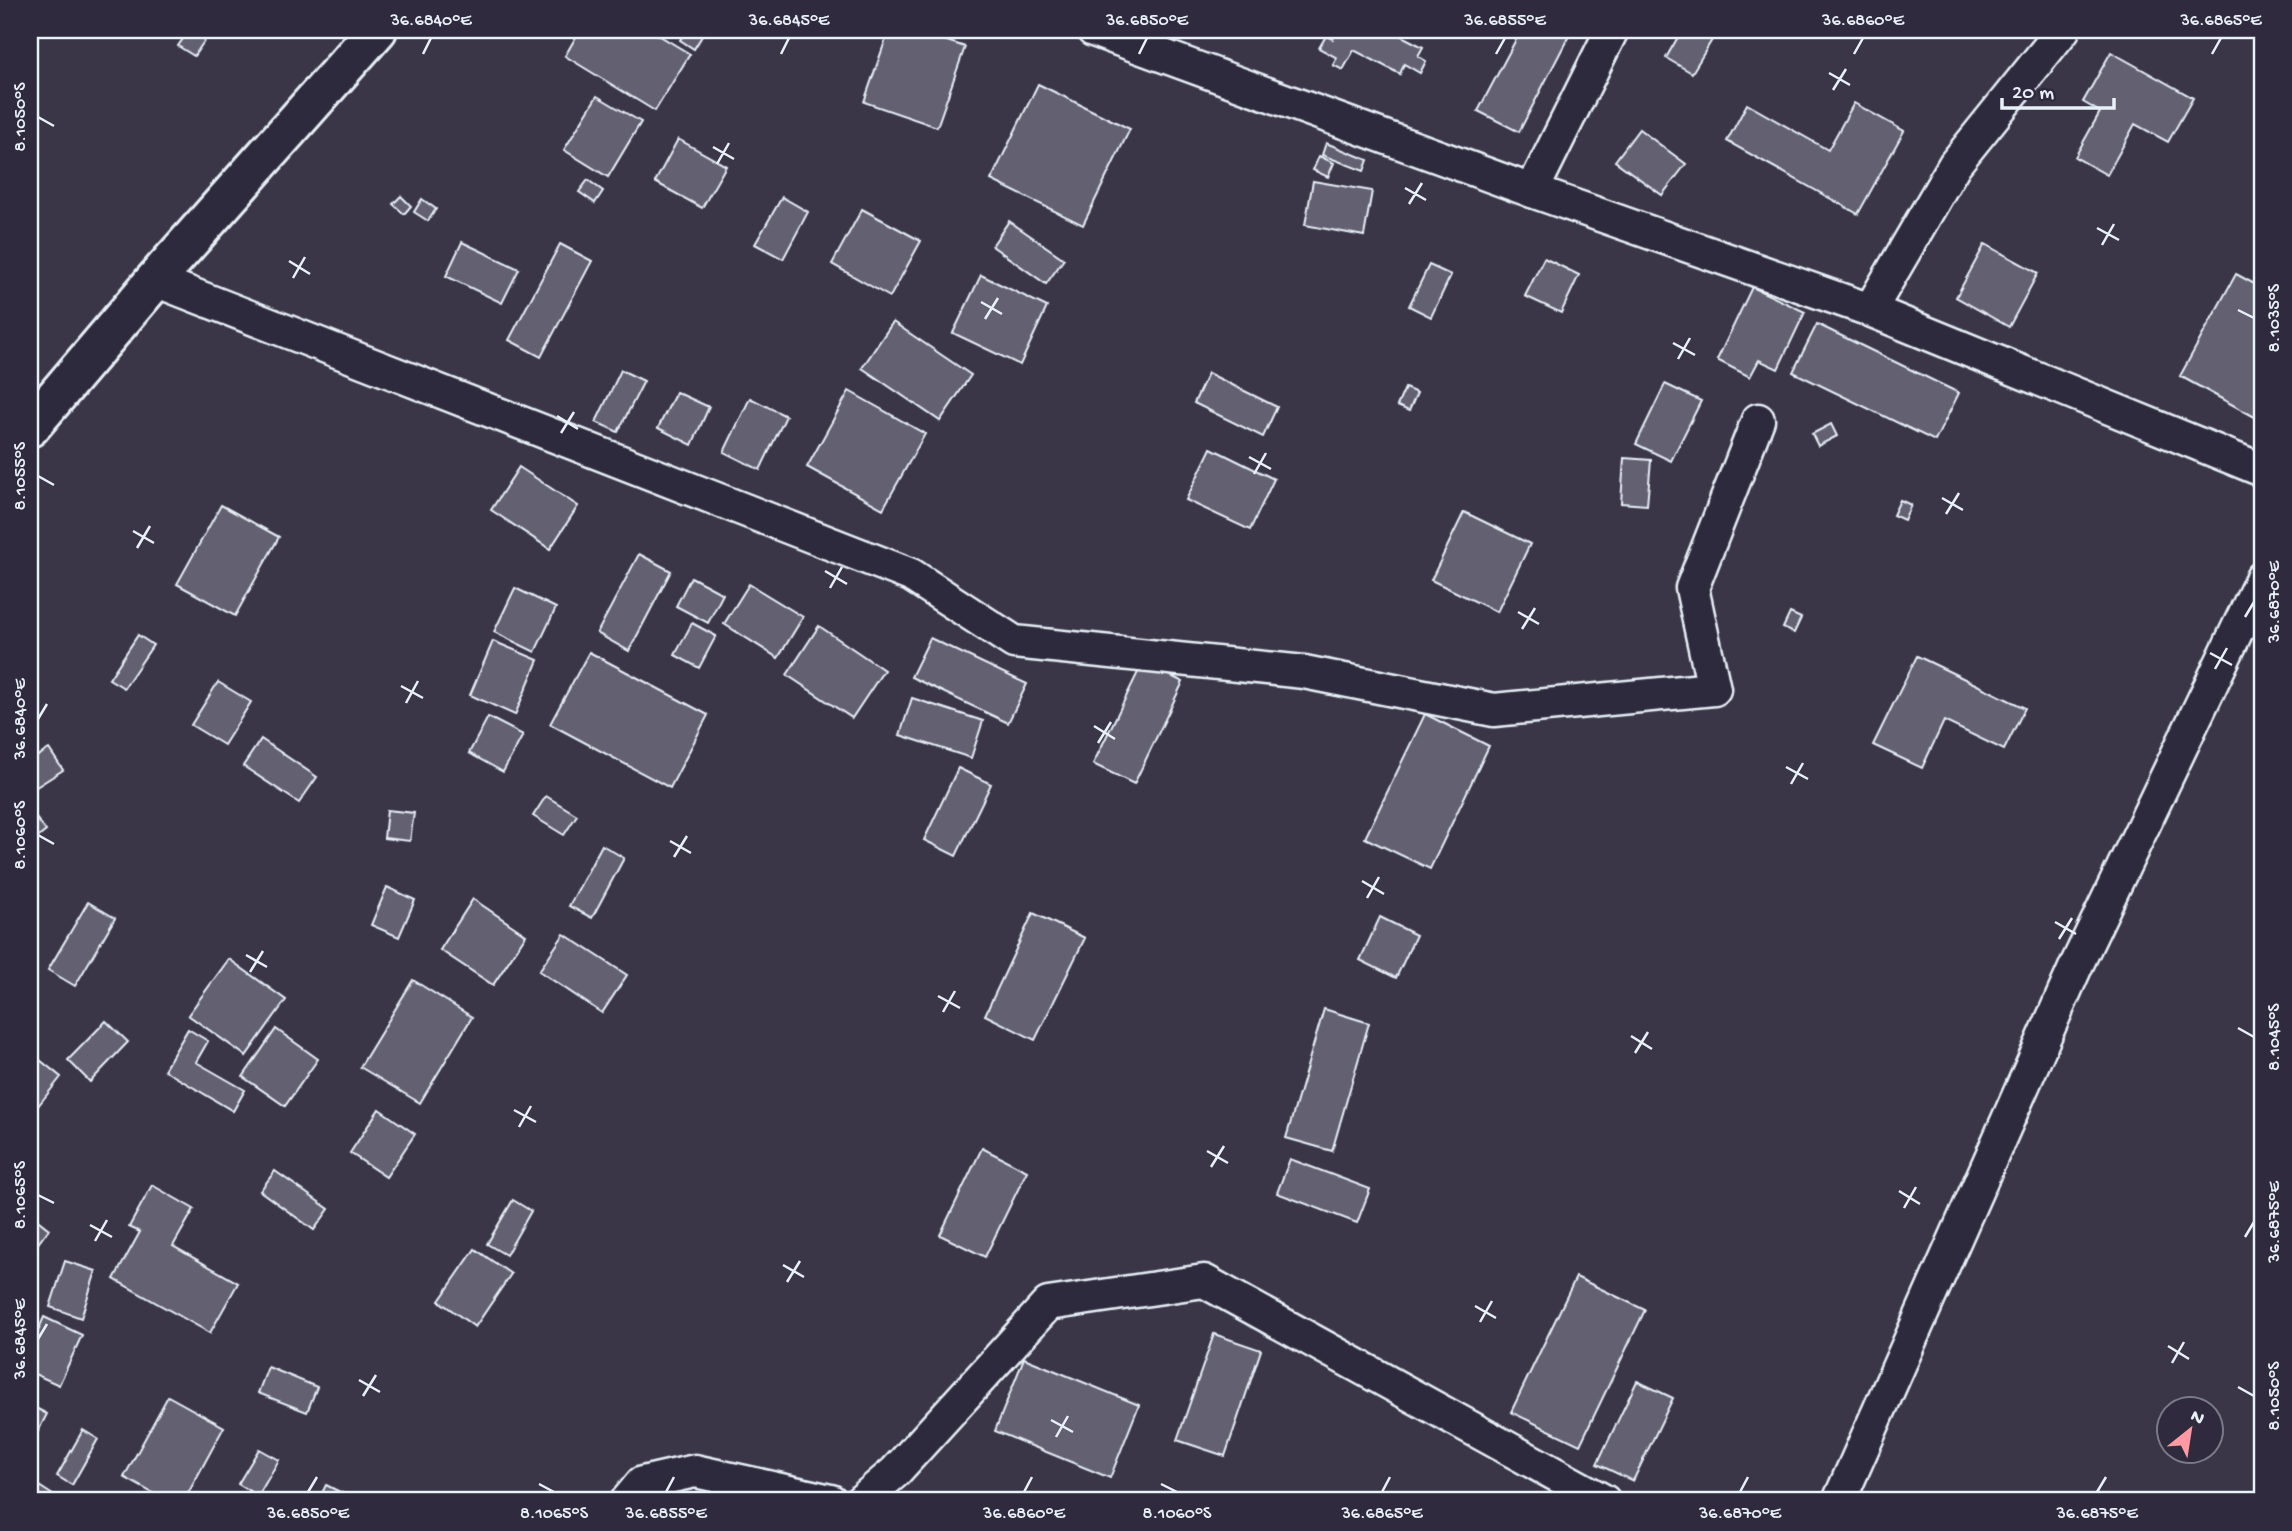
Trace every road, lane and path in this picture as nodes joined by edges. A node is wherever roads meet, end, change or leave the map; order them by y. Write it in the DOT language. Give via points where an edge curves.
graph roads {
  1 [pos="377,30"];
  2 [pos="1093,30"];
  3 [pos="1612,30"];
  4 [pos="2063,30"];
  5 [pos="1532,191"];
  6 [pos="155,280"];
  7 [pos="1870,310"];
  8 [pos="1758,420"];
  9 [pos="30,427"];
  10 [pos="2262,470"];
  11 [pos="2262,579"];
  12 [pos="627,1501"];
  13 [pos="831,1501"];
  14 [pos="861,1501"];
  15 [pos="1604,1501"];
  16 [pos="1839,1501"];
  1 -- 6 [label="main road"];
  2 -- 5 [label="street"];
  3 -- 5 [label="street"];
  4 -- 7 [label="street" via="1955,164"];
  5 -- 7 [label="street"];
  6 -- 8 [label="street" via="911,575 1014,642 1304,672 1494,710 1714,689 1692,588"];
  6 -- 9 [label="main road"];
  7 -- 10 [label="street"];
  11 -- 16 [label="street" via="2076,966"];
  12 -- 13 [label="street" via="642,1483 695,1471"];
  14 -- 15 [label="street" via="895,1472 1048,1304 1204,1281"];
}
